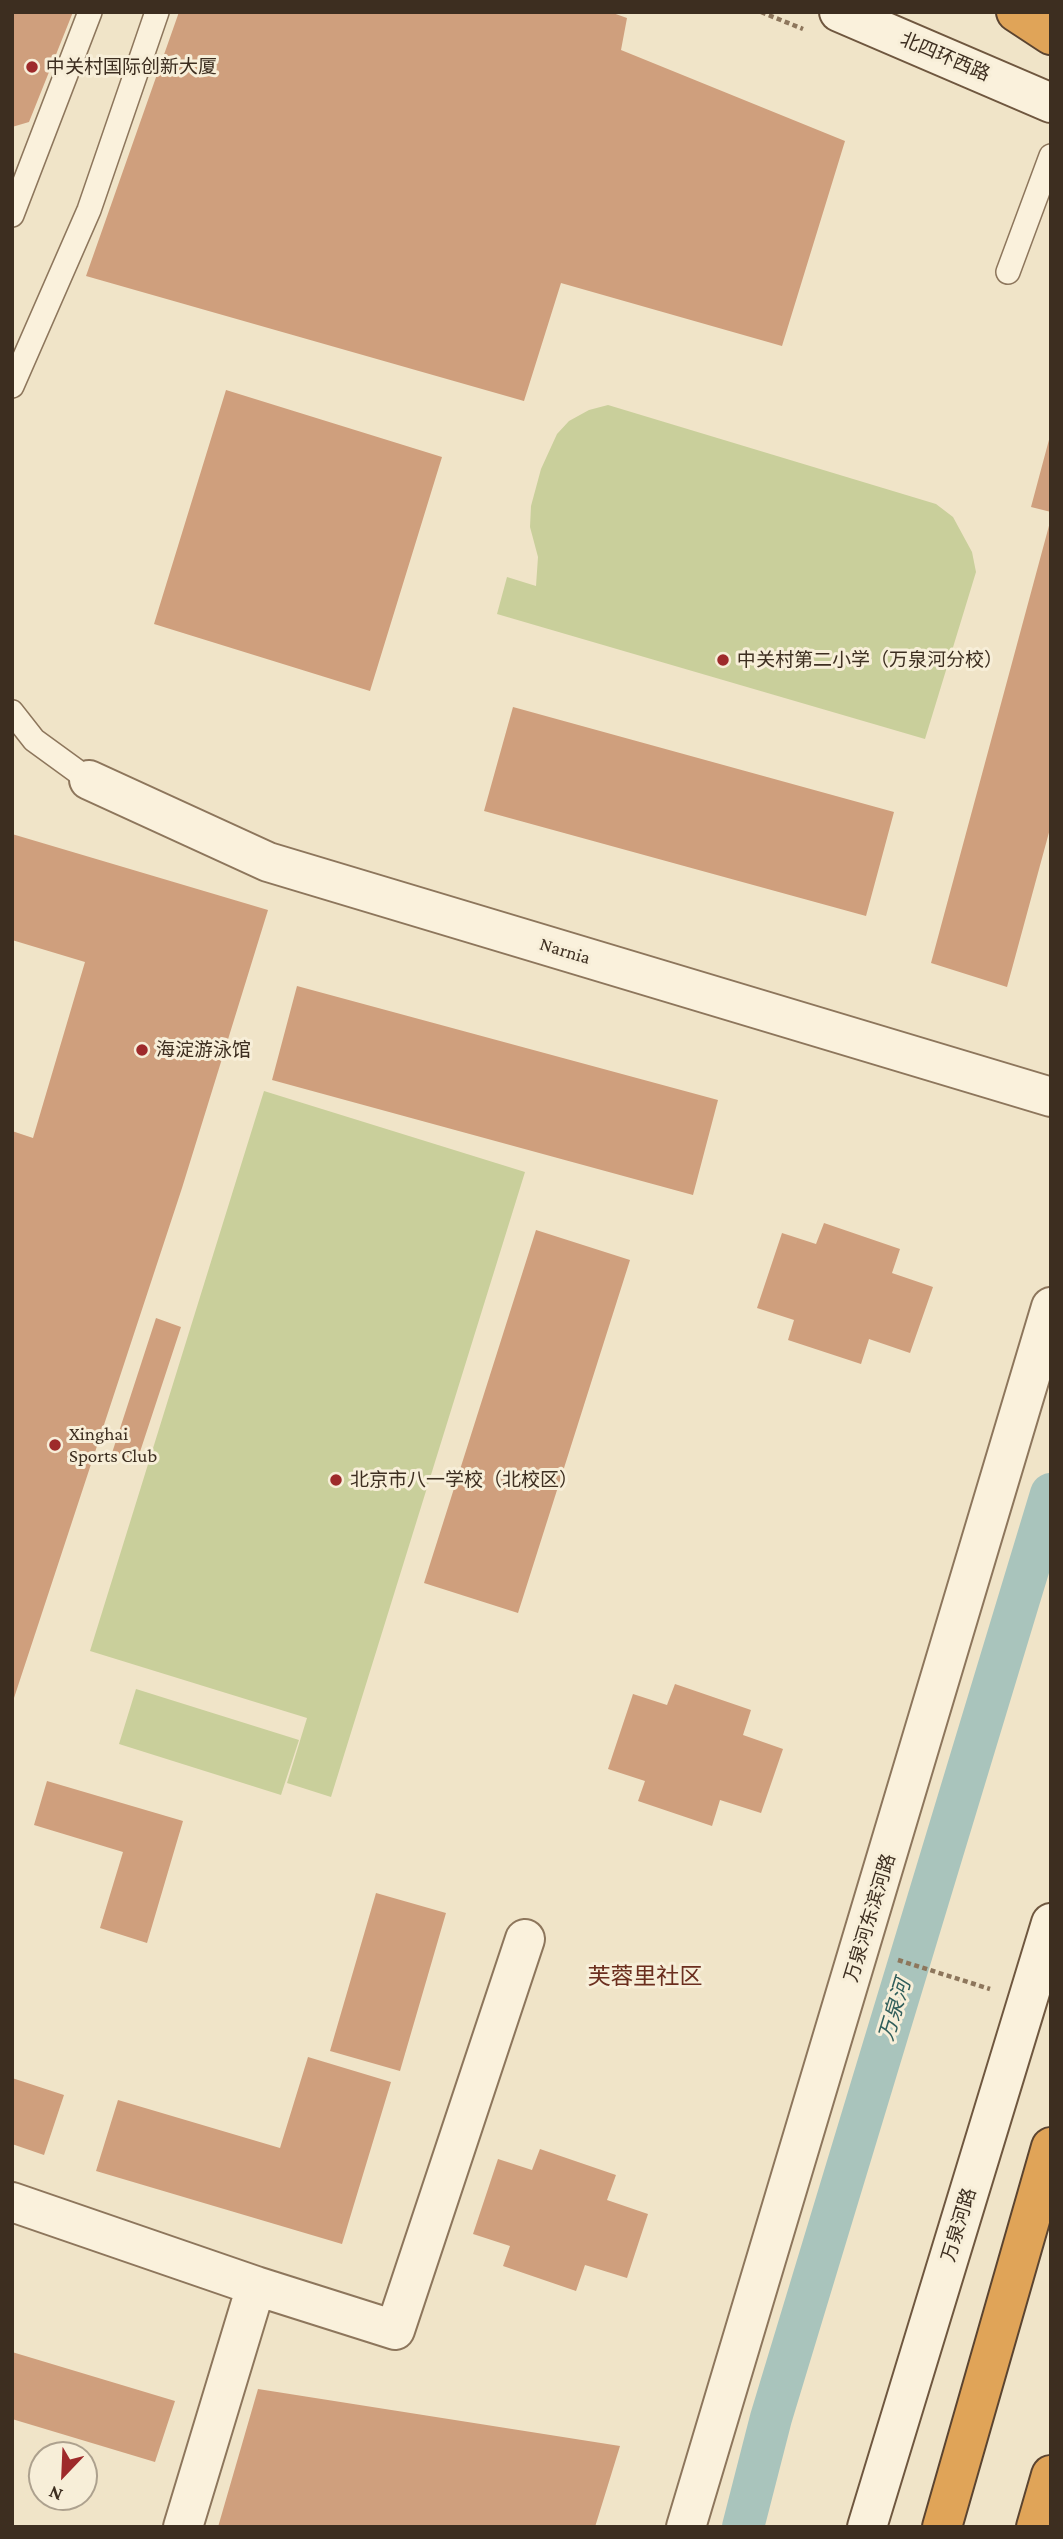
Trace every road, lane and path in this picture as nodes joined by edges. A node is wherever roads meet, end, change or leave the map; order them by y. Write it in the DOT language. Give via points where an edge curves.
graph roads {
  1 [pos="90,12"];
  2 [pos="157,12"];
  3 [pos="839,12"];
  4 [pos="1016,12"];
  5 [pos="1051,35"];
  6 [pos="1051,103"];
  7 [pos="1051,156"];
  8 [pos="12,215"];
  9 [pos="1008,272"];
  10 [pos="12,386"];
  11 [pos="12,712"];
  12 [pos="89,780"];
  13 [pos="1051,1097"];
  14 [pos="1051,1307"];
  15 [pos="1051,1923"];
  16 [pos="525,1939"];
  17 [pos="861,1949"];
  18 [pos="1027,2000"];
  19 [pos="1051,2147"];
  20 [pos="12,2202"];
  21 [pos="256,2286"];
  22 [pos="1051,2475"];
  23 [pos="183,2527"];
  24 [pos="685,2527"];
  25 [pos="867,2527"];
  26 [pos="942,2527"];
  27 [pos="1035,2527"];
  1 -- 8 [label="lane"];
  2 -- 10 [label="lane" via="89,210"];
  3 -- 6 [label="street, 北四环西路"];
  4 -- 5 [label="highway"];
  7 -- 9 [label="lane"];
  11 -- 12 [label="lane" via="34,740"];
  12 -- 13 [label="street, Narnia" via="268,862"];
  14 -- 17 [label="street, 万泉河东滨河路"];
  15 -- 18 [label="street, 万泉河路"];
  16 -- 21 [label="street" via="395,2330"];
  17 -- 18 [label="path"];
  17 -- 24 [label="street, 万泉河东滨河路"];
  18 -- 25 [label="street, 万泉河路"];
  19 -- 26 [label="highway"];
  20 -- 21 [label="street"];
  21 -- 23 [label="street"];
  22 -- 27 [label="highway"];
}
